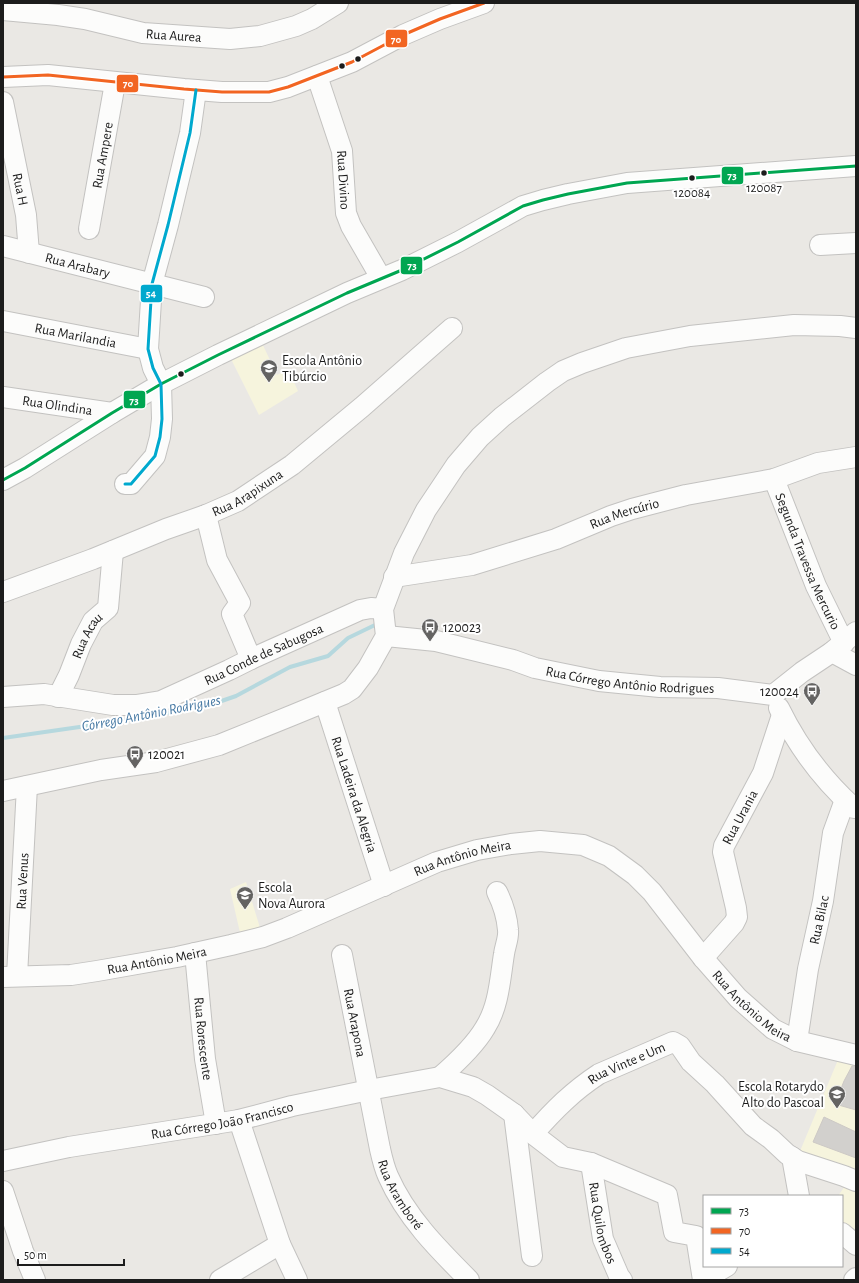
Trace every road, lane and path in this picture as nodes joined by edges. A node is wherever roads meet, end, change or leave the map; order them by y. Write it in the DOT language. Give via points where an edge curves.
graph roads {
  1 [pos="484,3"];
  2 [pos="327,6"];
  3 [pos="3,10"];
  4 [pos="317,76"];
  5 [pos="3,77"];
  6 [pos="115,82"];
  7 [pos="196,90"];
  8 [pos="3,102"];
  9 [pos="856,166"];
  10 [pos="89,229"];
  11 [pos="856,243"];
  12 [pos="820,245"];
  13 [pos="3,246"];
  14 [pos="29,253"];
  15 [pos="382,278"];
  16 [pos="152,284"];
  17 [pos="204,296"];
  18 [pos="3,321"];
  19 [pos="452,328"];
  20 [pos="856,328"];
  21 [pos="148,349"];
  22 [pos="161,384"];
  23 [pos="3,397"];
  24 [pos="112,413"];
  25 [pos="856,457"];
  26 [pos="3,467"];
  27 [pos="25,468"];
  28 [pos="774,479"];
  29 [pos="3,480"];
  30 [pos="125,484"];
  31 [pos="206,515"];
  32 [pos="113,551"];
  33 [pos="394,577"];
  34 [pos="3,592"];
  35 [pos="383,609"];
  36 [pos="386,636"];
  37 [pos="844,643"];
  38 [pos="251,659"];
  39 [pos="856,665"];
  40 [pos="773,695"];
  41 [pos="58,696"];
  42 [pos="3,697"];
  43 [pos="325,702"];
  44 [pos="782,716"];
  45 [pos="27,786"];
  46 [pos="3,791"];
  47 [pos="850,805"];
  48 [pos="384,886"];
  49 [pos="497,892"];
  50 [pos="195,953"];
  51 [pos="342,955"];
  52 [pos="703,958"];
  53 [pos="7,978"];
  54 [pos="797,1041"];
  55 [pos="856,1055"];
  56 [pos="440,1077"];
  57 [pos="369,1090"];
  58 [pos="514,1114"];
  59 [pos="239,1120"];
  60 [pos="216,1124"];
  61 [pos="533,1134"];
  62 [pos="792,1157"];
  63 [pos="3,1161"];
  64 [pos="591,1163"];
  65 [pos="856,1181"];
  66 [pos="3,1192"];
  67 [pos="799,1195"];
  68 [pos="843,1234"];
  69 [pos="280,1244"];
  70 [pos="856,1245"];
  71 [pos="532,1256"];
  72 [pos="725,1267"];
  73 [pos="35,1280"];
  74 [pos="220,1280"];
  75 [pos="297,1280"];
  76 [pos="469,1280"];
  77 [pos="622,1280"];
  78 [pos="703,1280"];
  1 -- 4 [label="street" via="403,35 352,62"];
  2 -- 3 [label="street, Rua Aurea" via="312,19 296,26 260,36 230,39 143,33 58,15"];
  4 -- 7 [label="street" via="269,92"];
  4 -- 15 [label="street, Rua Divino" via="342,151 346,213"];
  5 -- 6 [label="street" via="48,76"];
  6 -- 7 [label="street"];
  6 -- 10 [label="street, Rua Ampere"];
  7 -- 16 [label="street" via="190,133"];
  8 -- 14 [label="street, Rua H" via="26,216"];
  9 -- 15 [label="street" via="627,183 568,194 523,206 458,242"];
  11 -- 12 [label="street"];
  13 -- 14 [label="street, Rua Arabary"];
  14 -- 16 [label="street, Rua Arabary"];
  15 -- 22 [label="street"];
  16 -- 17 [label="street, Rua Arabary"];
  16 -- 21 [label="street"];
  18 -- 21 [label="street, Rua Marilandia"];
  19 -- 31 [label="street, Rua Arapixuna" via="292,465 238,501"];
  20 -- 33 [label="street" via="794,325 690,336 626,348 563,371 502,416 456,465 426,510"];
  21 -- 22 [label="street"];
  22 -- 24 [label="street"];
  22 -- 30 [label="street" via="162,419 155,456 130,484"];
  23 -- 24 [label="street, Rua Olindina"];
  24 -- 27 [label="street"];
  25 -- 28 [label="street, Rua Mercúrio" via="818,463"];
  26 -- 27 [label="street"];
  27 -- 29 [label="street"];
  28 -- 33 [label="street, Rua Mercúrio" via="686,495 632,509 556,539 472,565"];
  28 -- 37 [label="street, Segunda Travessa Mercurio" via="816,586"];
  31 -- 32 [label="street, Rua Arapixuna"];
  31 -- 38 [label="street" via="217,560 240,603 232,614"];
  32 -- 34 [label="street, Rua Arapixuna"];
  32 -- 41 [label="street, Rua Acau" via="108,608 93,621"];
  33 -- 35 [label="street"];
  35 -- 36 [label="street"];
  35 -- 38 [label="street, Rua Conde de Sabugosa" via="360,610"];
  36 -- 40 [label="street, Rua Córrego Antônio Rodrigues" via="455,645 535,668 599,681 660,687 718,688"];
  36 -- 43 [label="street" via="368,668 352,689"];
  37 -- 39 [label="street"];
  37 -- 40 [label="street"];
  38 -- 41 [label="street, Rua Conde de Sabugosa" via="161,701 136,706 112,705"];
  40 -- 44 [label="street"];
  41 -- 42 [label="street, Rua Conde de Sabugosa" via="44,694"];
  43 -- 45 [label="street" via="219,745 156,762 100,770"];
  43 -- 48 [label="street, Rua Ladeira da Alegria"];
  44 -- 47 [label="street" via="811,762"];
  44 -- 52 [label="street, Rua Urania" via="763,773 724,846 723,852 737,917"];
  45 -- 46 [label="street"];
  45 -- 53 [label="street, Rua Venus"];
  47 -- 54 [label="street, Rua Bilac" via="833,833"];
  48 -- 50 [label="street, Rua Antônio Meira" via="263,937"];
  48 -- 52 [label="street, Rua Antônio Meira" via="437,862 477,850 540,841 583,845 609,856 635,875 652,892"];
  49 -- 56 [label="street" via="503,903 508,933 492,1016 473,1043"];
  50 -- 53 [label="street, Rua Antônio Meira" via="71,975"];
  50 -- 60 [label="street, Rua Rorescente" via="205,1059"];
  51 -- 57 [label="street, Rua Arapona"];
  52 -- 54 [label="street, Rua Antônio Meira" via="738,998 773,1029"];
  54 -- 55 [label="street, Rua Antônio Meira"];
  56 -- 57 [label="street, Rua Córrego João Francisco"];
  56 -- 58 [label="street, Rua Córrego João Francisco" via="473,1087"];
  57 -- 59 [label="street, Rua Córrego João Francisco"];
  57 -- 76 [label="street, Rua Aramboré" via="380,1149 388,1175 401,1200 419,1226"];
  58 -- 61 [label="street, Rua Córrego João Francisco"];
  58 -- 71 [label="street"];
  59 -- 60 [label="street, Rua Córrego João Francisco"];
  59 -- 69 [label="street"];
  60 -- 63 [label="street, Rua Córrego João Francisco" via="69,1147"];
  61 -- 62 [label="street, Rua Vinte e Um" via="556,1108 589,1080 673,1042 680,1046 691,1062 753,1126"];
  61 -- 64 [label="street, Rua Córrego João Francisco" via="564,1157"];
  62 -- 65 [label="street, Rua Vinte e Um"];
  62 -- 67 [label="street"];
  64 -- 77 [label="street, Rua Quilombos" via="602,1239"];
  64 -- 78 [label="street, Rua Córrego João Francisco" via="667,1195 674,1232 696,1236"];
  66 -- 73 [label="street"];
  68 -- 70 [label="street"];
  69 -- 74 [label="street"];
  69 -- 75 [label="street"];
  72 -- 78 [label="street"];
}
